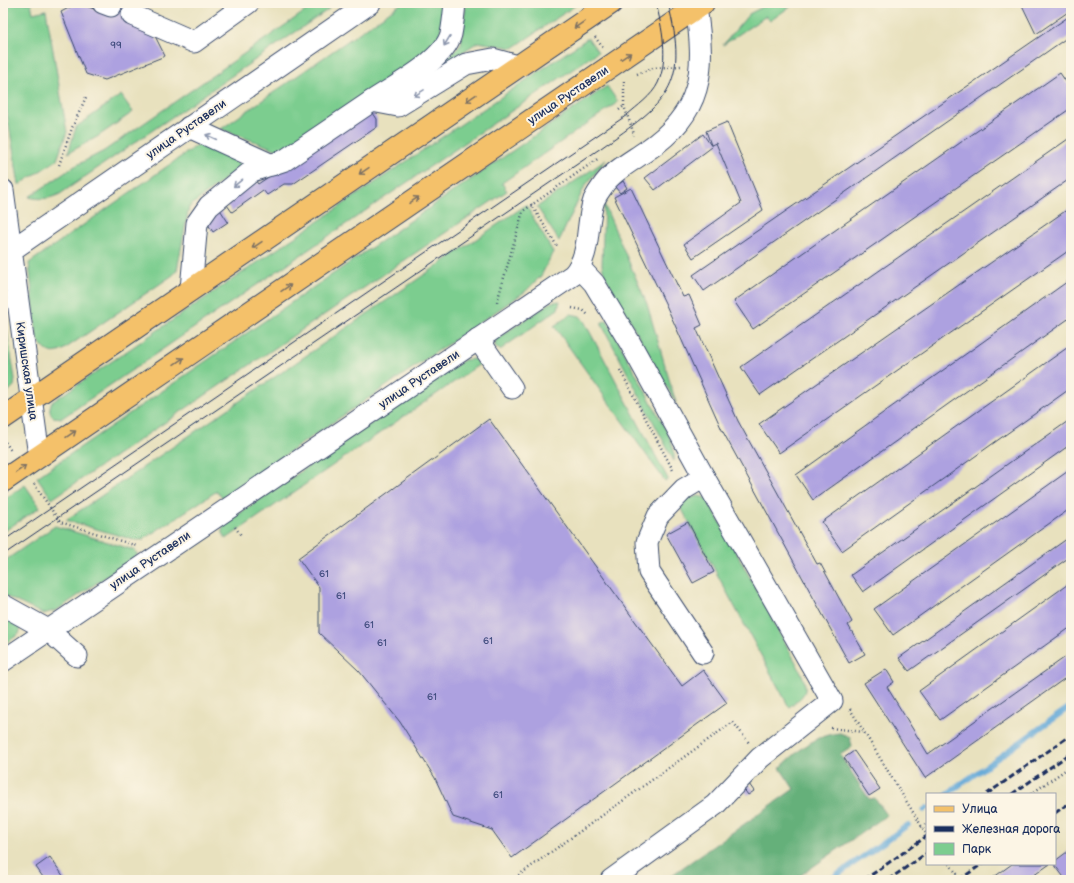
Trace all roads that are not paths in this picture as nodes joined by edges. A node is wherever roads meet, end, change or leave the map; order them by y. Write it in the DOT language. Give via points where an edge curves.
graph roads {
  1 [pos="248,3"];
  2 [pos="370,3"];
  3 [pos="455,3"];
  4 [pos="611,3"];
  5 [pos="693,4"];
  6 [pos="346,10"];
  7 [pos="132,15"];
  8 [pos="518,66"];
  9 [pos="372,101"];
  10 [pos="189,127"];
  11 [pos="272,165"];
  12 [pos="3,190"];
  13 [pos="7,253"];
  14 [pos="579,268"];
  15 [pos="191,289"];
  16 [pos="478,339"];
  17 [pos="512,388"];
  18 [pos="30,399"];
  19 [pos="3,418"];
  20 [pos="39,456"];
  21 [pos="704,477"];
  22 [pos="3,481"];
  23 [pos="3,605"];
  24 [pos="48,630"];
  25 [pos="703,653"];
  26 [pos="77,656"];
  27 [pos="3,661"];
  28 [pos="611,880"];
  1 -- 7 [label="street" via="194,42"];
  2 -- 6 [label="street, улица Руставели"];
  3 -- 9 [label="street, one-way" via="451,35 441,51"];
  4 -- 8 [label="main road, one-way"];
  5 -- 14 [label="street, улица Руставели" via="700,34 701,67 694,98 678,125 663,140 631,161 604,184 594,200"];
  20 -- 5 [label="main road, улица Руставели, one-way"];
  6 -- 10 [label="street, улица Руставели"];
  8 -- 9 [label="street, one-way" via="493,59 466,64 398,106"];
  8 -- 15 [label="main road, one-way"];
  9 -- 11 [label="street" via="285,160"];
  11 -- 10 [label="street, one-way"];
  10 -- 13 [label="street, улица Руставели"];
  11 -- 15 [label="street, one-way" via="252,171 209,206 197,223"];
  12 -- 13 [label="street, Киришская улица"];
  13 -- 18 [label="street, Киришская улица"];
  14 -- 16 [label="street, улица Руставели" via="564,281"];
  14 -- 21 [label="street" via="594,283 625,334"];
  15 -- 18 [label="main road"];
  16 -- 17 [label="street"];
  16 -- 24 [label="street, улица Руставели"];
  18 -- 19 [label="main road"];
  18 -- 20 [label="street, Киришская улица"];
  22 -- 20 [label="main road, улица Руставели, one-way"];
  21 -- 25 [label="street" via="684,489 658,516 647,542 650,572"];
  21 -- 28 [label="street" via="832,701 760,758 715,805"];
  23 -- 24 [label="street"];
  24 -- 26 [label="street"];
  24 -- 27 [label="street, улица Руставели"];
}
